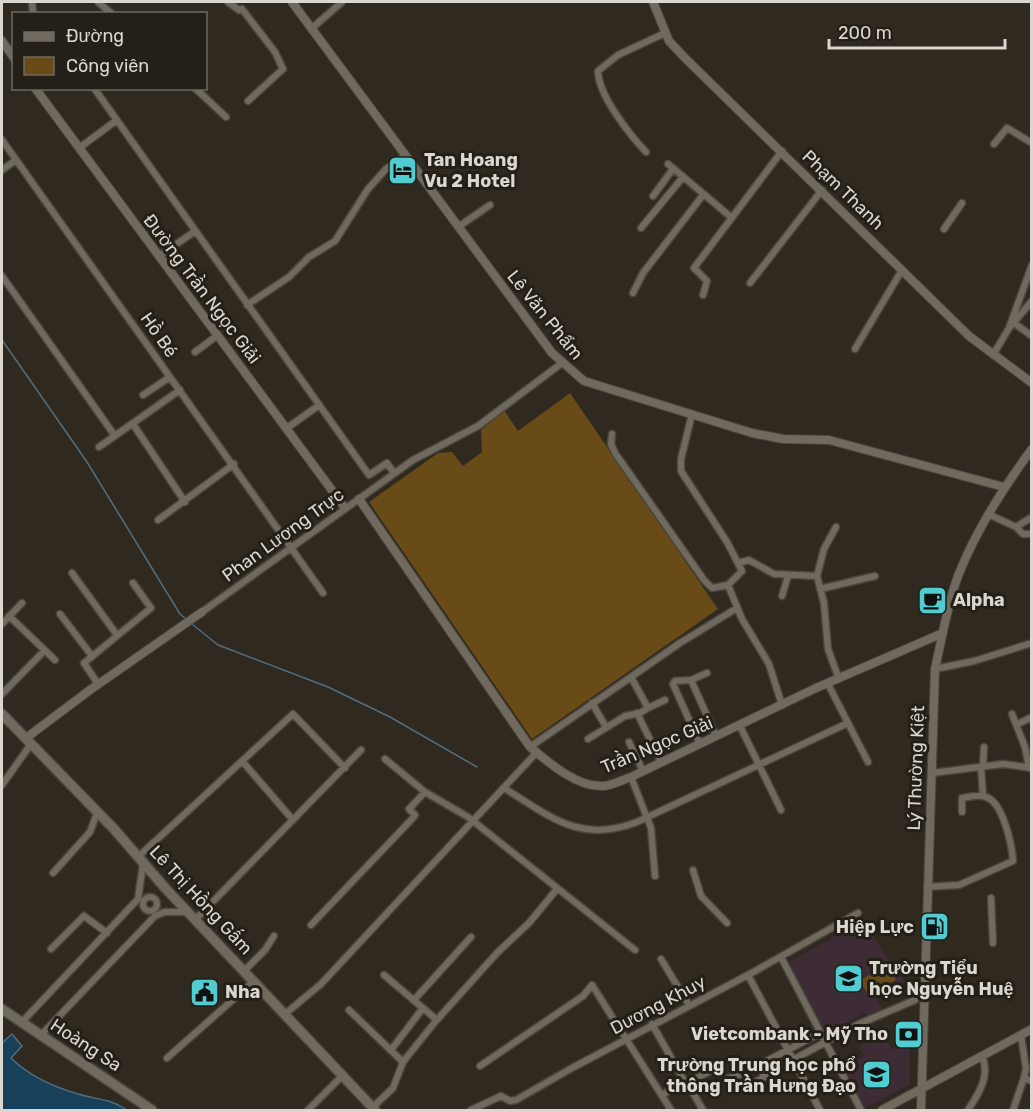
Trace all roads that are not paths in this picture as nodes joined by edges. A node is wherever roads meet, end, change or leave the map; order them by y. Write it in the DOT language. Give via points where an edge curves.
graph roads {
  1 [pos="98,2"];
  2 [pos="228,2"];
  3 [pos="292,2"];
  4 [pos="342,2"];
  5 [pos="653,2"];
  6 [pos="110,12"];
  7 [pos="311,29"];
  8 [pos="665,33"];
  9 [pos="2,41"];
  10 [pos="12,55"];
  11 [pos="36,90"];
  12 [pos="95,90"];
  13 [pos="197,90"];
  14 [pos="248,101"];
  15 [pos="226,117"];
  16 [pos="117,120"];
  17 [pos="2,140"];
  18 [pos="1032,143"];
  19 [pos="994,144"];
  20 [pos="79,148"];
  21 [pos="782,151"];
  22 [pos="646,152"];
  23 [pos="405,156"];
  24 [pos="16,160"];
  25 [pos="2,170"];
  26 [pos="683,177"];
  27 [pos="822,190"];
  28 [pos="703,195"];
  29 [pos="653,196"];
  30 [pos="962,203"];
  31 [pos="490,205"];
  32 [pos="194,218"];
  33 [pos="732,218"];
  34 [pos="458,227"];
  35 [pos="641,228"];
  36 [pos="944,229"];
  37 [pos="193,230"];
  38 [pos="159,256"];
  39 [pos="1032,265"];
  40 [pos="902,270"];
  41 [pos="2,276"];
  42 [pos="750,284"];
  43 [pos="1024,286"];
  44 [pos="1032,291"];
  45 [pos="633,293"];
  46 [pos="703,295"];
  47 [pos="1032,301"];
  48 [pos="247,305"];
  49 [pos="1011,325"];
  50 [pos="218,335"];
  51 [pos="1032,336"];
  52 [pos="855,348"];
  53 [pos="195,352"];
  54 [pos="993,355"];
  55 [pos="562,363"];
  56 [pos="170,377"];
  57 [pos="1031,382"];
  58 [pos="180,390"];
  59 [pos="143,395"];
  60 [pos="318,406"];
  61 [pos="692,414"];
  62 [pos="133,424"];
  63 [pos="287,428"];
  64 [pos="612,434"];
  65 [pos="115,436"];
  66 [pos="99,447"];
  67 [pos="1032,449"];
  68 [pos="234,465"];
  69 [pos="394,473"];
  70 [pos="1004,487"];
  71 [pos="359,499"];
  72 [pos="185,502"];
  73 [pos="345,508"];
  74 [pos="988,514"];
  75 [pos="1032,518"];
  76 [pos="159,520"];
  77 [pos="836,527"];
  78 [pos="1016,527"];
  79 [pos="1032,534"];
  80 [pos="292,546"];
  81 [pos="738,562"];
  82 [pos="72,573"];
  83 [pos="788,576"];
  84 [pos="817,576"];
  85 [pos="875,576"];
  86 [pos="133,583"];
  87 [pos="728,585"];
  88 [pos="820,589"];
  89 [pos="323,593"];
  90 [pos="782,596"];
  91 [pos="22,603"];
  92 [pos="737,608"];
  93 [pos="202,612"];
  94 [pos="60,614"];
  95 [pos="9,616"];
  96 [pos="2,624"];
  97 [pos="943,633"];
  98 [pos="117,635"];
  99 [pos="1032,643"];
  100 [pos="44,651"];
  101 [pos="92,656"];
  102 [pos="55,660"];
  103 [pos="935,669"];
  104 [pos="707,673"];
  105 [pos="630,677"];
  106 [pos="839,679"];
  107 [pos="691,680"];
  108 [pos="98,684"];
  109 [pos="828,684"];
  110 [pos="2,694"];
  111 [pos="665,700"];
  112 [pos="592,703"];
  113 [pos="782,705"];
  114 [pos="648,708"];
  115 [pos="637,713"];
  116 [pos="1012,714"];
  117 [pos="1032,717"];
  118 [pos="3,719"];
  119 [pos="848,723"];
  120 [pos="1018,724"];
  121 [pos="740,726"];
  122 [pos="606,727"];
  123 [pos="716,736"];
  124 [pos="588,739"];
  125 [pos="29,741"];
  126 [pos="628,742"];
  127 [pos="700,744"];
  128 [pos="984,747"];
  129 [pos="361,750"];
  130 [pos="534,750"];
  131 [pos="385,759"];
  132 [pos="242,761"];
  133 [pos="661,762"];
  134 [pos="868,762"];
  135 [pos="759,766"];
  136 [pos="982,767"];
  137 [pos="345,768"];
  138 [pos="1030,768"];
  139 [pos="643,771"];
  140 [pos="932,773"];
  141 [pos="631,777"];
  142 [pos="2,785"];
  143 [pos="504,788"];
  144 [pos="425,792"];
  145 [pos="983,795"];
  146 [pos="781,810"];
  147 [pos="962,812"];
  148 [pos="97,813"];
  149 [pos="648,817"];
  150 [pos="293,820"];
  151 [pos="473,821"];
  152 [pos="141,860"];
  153 [pos="693,870"];
  154 [pos="53,873"];
  155 [pos="655,876"];
  156 [pos="927,887"];
  157 [pos="165,888"];
  158 [pos="557,889"];
  159 [pos="991,898"];
  160 [pos="150,901"];
  161 [pos="131,907"];
  162 [pos="145,909"];
  163 [pos="858,913"];
  164 [pos="193,915"];
  165 [pos="155,916"];
  166 [pos="727,923"];
  167 [pos="146,924"];
  168 [pos="311,925"];
  169 [pos="106,933"];
  170 [pos="274,936"];
  171 [pos="471,938"];
  172 [pos="993,943"];
  173 [pos="51,949"];
  174 [pos="635,950"];
  175 [pos="782,957"];
  176 [pos="661,959"];
  177 [pos="245,970"];
  178 [pos="384,975"];
  179 [pos="748,975"];
  180 [pos="254,980"];
  181 [pos="414,1000"];
  182 [pos="915,1000"];
  183 [pos="689,1005"];
  184 [pos="423,1008"];
  185 [pos="2,1009"];
  186 [pos="350,1010"];
  187 [pos="285,1014"];
  188 [pos="437,1020"];
  189 [pos="21,1022"];
  190 [pos="652,1024"];
  191 [pos="1032,1029"];
  192 [pos="820,1033"];
  193 [pos="41,1035"];
  194 [pos="1021,1035"];
  195 [pos="626,1040"];
  196 [pos="824,1042"];
  197 [pos="391,1050"];
  198 [pos="788,1050"];
  199 [pos="982,1057"];
  200 [pos="167,1058"];
  201 [pos="793,1060"];
  202 [pos="403,1062"];
  203 [pos="480,1066"];
  204 [pos="719,1066"];
  205 [pos="1029,1068"];
  206 [pos="342,1076"];
  207 [pos="1024,1078"];
  208 [pos="682,1079"];
  209 [pos="726,1079"];
  210 [pos="1032,1081"];
  211 [pos="752,1084"];
  212 [pos="921,1090"];
  213 [pos="693,1093"];
  214 [pos="662,1096"];
  215 [pos="374,1109"];
  216 [pos="152,1110"];
  217 [pos="308,1110"];
  218 [pos="471,1110"];
  219 [pos="671,1110"];
  220 [pos="703,1110"];
  221 [pos="820,1110"];
  222 [pos="861,1110"];
  223 [pos="882,1110"];
  224 [pos="921,1110"];
  225 [pos="968,1110"];
  226 [pos="1013,1110"];
  1 -- 6 [label="street"];
  2 -- 14 [label="street" via="240,10 275,52 283,69"];
  3 -- 7 [label="street, Lê Văn Phẩm"];
  4 -- 7 [label="street"];
  5 -- 8 [label="street, Phạm Thanh"];
  7 -- 23 [label="street, Lê Văn Phẩm"];
  8 -- 21 [label="street, Phạm Thanh" via="685,58"];
  8 -- 22 [label="street" via="618,56 598,71 603,91 621,117 621,124"];
  9 -- 10 [label="street"];
  11 -- 20 [label="street, Đường Trần Ngọc Giải"];
  12 -- 16 [label="street"];
  13 -- 15 [label="street"];
  16 -- 20 [label="street"];
  16 -- 37 [label="street"];
  17 -- 24 [label="street, Hồ Bé"];
  18 -- 19 [label="street" via="1007,128"];
  20 -- 38 [label="street, Đường Trần Ngọc Giải"];
  21 -- 27 [label="street, Phạm Thanh"];
  21 -- 33 [label="street"];
  23 -- 34 [label="street, Lê Văn Phẩm"];
  23 -- 48 [label="street" via="368,189 335,242"];
  24 -- 25 [label="street"];
  24 -- 56 [label="street, Hồ Bé"];
  26 -- 28 [label="street"];
  26 -- 29 [label="street" via="671,167"];
  26 -- 35 [label="street"];
  27 -- 40 [label="street, Phạm Thanh"];
  27 -- 42 [label="street"];
  28 -- 33 [label="street"];
  28 -- 45 [label="street" via="646,269"];
  30 -- 36 [label="street"];
  31 -- 34 [label="street"];
  32 -- 37 [label="street"];
  33 -- 46 [label="street" via="694,268 707,281"];
  34 -- 55 [label="street, Lê Văn Phẩm"];
  37 -- 38 [label="street"];
  37 -- 48 [label="street"];
  38 -- 50 [label="street, Đường Trần Ngọc Giải"];
  39 -- 43 [label="street"];
  40 -- 52 [label="street"];
  40 -- 54 [label="street, Phạm Thanh"];
  41 -- 65 [label="street"];
  43 -- 44 [label="street"];
  43 -- 49 [label="street"];
  47 -- 49 [label="street"];
  48 -- 60 [label="street"];
  49 -- 51 [label="street"];
  49 -- 54 [label="street"];
  50 -- 53 [label="street"];
  50 -- 63 [label="street, Đường Trần Ngọc Giải"];
  54 -- 57 [label="street, Phạm Thanh"];
  55 -- 61 [label="street, Lê Văn Phẩm" via="584,381"];
  55 -- 69 [label="street, Phan Lương Trực" via="484,422 426,451"];
  56 -- 58 [label="street, Hồ Bé"];
  56 -- 59 [label="street"];
  58 -- 62 [label="street"];
  58 -- 68 [label="street, Hồ Bé"];
  60 -- 63 [label="street"];
  60 -- 69 [label="street" via="369,475 387,463"];
  61 -- 70 [label="street, Lê Văn Phẩm" via="759,435 829,440"];
  61 -- 81 [label="street" via="681,471"];
  62 -- 65 [label="street"];
  62 -- 72 [label="street"];
  63 -- 73 [label="street, Đường Trần Ngọc Giải"];
  64 -- 87 [label="street" via="615,453 704,580 712,588"];
  65 -- 66 [label="street"];
  67 -- 70 [label="street, Lý Thường Kiệt"];
  68 -- 72 [label="street"];
  68 -- 80 [label="street, Hồ Bé"];
  69 -- 71 [label="street, Phan Lương Trực"];
  70 -- 74 [label="street, Lý Thường Kiệt"];
  71 -- 73 [label="street, Phan Lương Trực"];
  71 -- 130 [label="street, Trần Ngọc Giải"];
  72 -- 76 [label="street"];
  73 -- 80 [label="street, Phan Lương Trực"];
  74 -- 78 [label="street"];
  74 -- 97 [label="street, Lý Thường Kiệt" via="957,577"];
  75 -- 78 [label="street"];
  77 -- 84 [label="street" via="824,549"];
  78 -- 79 [label="street" via="1023,534"];
  80 -- 89 [label="street, Hồ Bé"];
  80 -- 93 [label="street, Phan Lương Trực"];
  81 -- 83 [label="street" via="749,560 774,574"];
  81 -- 87 [label="street" via="742,572"];
  82 -- 98 [label="street"];
  83 -- 84 [label="street"];
  83 -- 90 [label="street"];
  84 -- 88 [label="street"];
  85 -- 88 [label="street"];
  86 -- 98 [label="street" via="151,608"];
  87 -- 92 [label="street"];
  88 -- 106 [label="street" via="828,649"];
  91 -- 95 [label="street"];
  92 -- 105 [label="street"];
  92 -- 113 [label="street" via="769,664"];
  93 -- 108 [label="street, Phan Lương Trực"];
  94 -- 101 [label="street"];
  95 -- 96 [label="street"];
  95 -- 100 [label="street"];
  97 -- 103 [label="street, Lý Thường Kiệt"];
  97 -- 106 [label="street, Trần Ngọc Giải"];
  98 -- 101 [label="street"];
  99 -- 103 [label="street"];
  100 -- 102 [label="street"];
  100 -- 110 [label="street"];
  101 -- 108 [label="street" via="83,664"];
  103 -- 140 [label="street, Lý Thường Kiệt"];
  104 -- 107 [label="street"];
  105 -- 112 [label="street"];
  105 -- 114 [label="street"];
  106 -- 109 [label="street, Trần Ngọc Giải"];
  107 -- 123 [label="street"];
  107 -- 127 [label="street" via="673,684"];
  108 -- 125 [label="street, Phan Lương Trực"];
  109 -- 113 [label="street, Trần Ngọc Giải"];
  109 -- 119 [label="street"];
  111 -- 114 [label="street"];
  112 -- 122 [label="street"];
  112 -- 130 [label="street"];
  113 -- 121 [label="street, Trần Ngọc Giải"];
  114 -- 115 [label="street"];
  115 -- 122 [label="street"];
  115 -- 133 [label="street"];
  116 -- 120 [label="street"];
  117 -- 120 [label="street"];
  118 -- 125 [label="main road, Lê Thị Hồng Gấm"];
  119 -- 134 [label="street"];
  119 -- 135 [label="street"];
  120 -- 138 [label="street"];
  121 -- 123 [label="street, Trần Ngọc Giải"];
  121 -- 135 [label="street"];
  122 -- 124 [label="street"];
  123 -- 127 [label="street, Trần Ngọc Giải"];
  125 -- 142 [label="street"];
  125 -- 148 [label="main road, Lê Thị Hồng Gấm"];
  126 -- 139 [label="street"];
  127 -- 133 [label="street, Trần Ngọc Giải"];
  128 -- 136 [label="street"];
  129 -- 137 [label="street"];
  130 -- 141 [label="street, Trần Ngọc Giải" via="585,783 602,786"];
  130 -- 143 [label="street"];
  131 -- 144 [label="street"];
  132 -- 137 [label="street" via="293,714"];
  132 -- 150 [label="street"];
  132 -- 152 [label="street"];
  133 -- 139 [label="street, Trần Ngọc Giải"];
  135 -- 146 [label="street"];
  135 -- 149 [label="street"];
  136 -- 138 [label="street" via="1003,764"];
  136 -- 140 [label="street"];
  136 -- 145 [label="street"];
  137 -- 150 [label="street"];
  139 -- 141 [label="street, Trần Ngọc Giải"];
  140 -- 156 [label="street, Lý Thường Kiệt"];
  141 -- 149 [label="street"];
  143 -- 149 [label="street" via="580,830 613,830"];
  143 -- 151 [label="street"];
  144 -- 151 [label="street"];
  144 -- 168 [label="street" via="410,809 415,815 412,819"];
  145 -- 147 [label="street" via="962,798"];
  145 -- 156 [label="street" via="996,804 1011,840 1014,861 959,885"];
  148 -- 152 [label="main road, Lê Thị Hồng Gấm"];
  148 -- 154 [label="street" via="90,832"];
  149 -- 155 [label="street"];
  150 -- 164 [label="street"];
  151 -- 158 [label="street"];
  151 -- 187 [label="street" via="321,984"];
  152 -- 157 [label="main road, Lê Thị Hồng Gấm"];
  152 -- 160 [label="street"];
  153 -- 166 [label="street" via="701,896"];
  156 -- 212 [label="street, Lý Thường Kiệt"];
  157 -- 160 [label="street"];
  157 -- 164 [label="main road, Lê Thị Hồng Gấm"];
  158 -- 174 [label="street"];
  158 -- 188 [label="street"];
  159 -- 172 [label="street"];
  160 -- 161 [label="street"];
  160 -- 162 [label="street"];
  160 -- 162 [label="street"];
  160 -- 165 [label="street"];
  161 -- 162 [label="street"];
  161 -- 169 [label="street"];
  162 -- 167 [label="street" via="149,916"];
  163 -- 175 [label="street, Dương Khuy"];
  164 -- 165 [label="street" via="165,912"];
  164 -- 177 [label="main road, Lê Thị Hồng Gấm"];
  165 -- 167 [label="street"];
  167 -- 193 [label="street"];
  169 -- 173 [label="street" via="84,916"];
  169 -- 189 [label="street"];
  170 -- 177 [label="street"];
  171 -- 181 [label="street"];
  175 -- 179 [label="street, Dương Khuy"];
  175 -- 192 [label="street"];
  176 -- 183 [label="street"];
  177 -- 180 [label="main road, Lê Thị Hồng Gấm"];
  178 -- 181 [label="street"];
  179 -- 183 [label="street, Dương Khuy"];
  179 -- 198 [label="street"];
  180 -- 187 [label="main road, Lê Thị Hồng Gấm"];
  180 -- 200 [label="street"];
  181 -- 184 [label="street"];
  182 -- 196 [label="street"];
  183 -- 190 [label="street, Dương Khuy"];
  184 -- 188 [label="street"];
  184 -- 197 [label="street"];
  185 -- 189 [label="main road, Hoàng Sa"];
  186 -- 197 [label="street"];
  187 -- 206 [label="main road, Lê Thị Hồng Gấm"];
  188 -- 202 [label="street"];
  189 -- 193 [label="main road, Hoàng Sa"];
  190 -- 195 [label="street, Dương Khuy"];
  190 -- 208 [label="street"];
  191 -- 194 [label="street"];
  192 -- 196 [label="street"];
  192 -- 198 [label="street"];
  193 -- 216 [label="main road, Hoàng Sa"];
  194 -- 199 [label="street"];
  194 -- 205 [label="street"];
  195 -- 203 [label="street" via="592,985 583,996"];
  195 -- 214 [label="street"];
  195 -- 218 [label="street, Dương Khuy" via="516,1100 501,1096"];
  196 -- 201 [label="street"];
  196 -- 222 [label="street"];
  197 -- 202 [label="street"];
  198 -- 201 [label="street"];
  198 -- 209 [label="street"];
  199 -- 212 [label="street"];
  199 -- 225 [label="street" via="986,1074"];
  201 -- 211 [label="street"];
  201 -- 221 [label="street"];
  202 -- 215 [label="street" via="393,1088"];
  204 -- 208 [label="street" via="686,1084"];
  205 -- 207 [label="street"];
  206 -- 215 [label="main road, Lê Thị Hồng Gấm"];
  206 -- 217 [label="street"];
  207 -- 210 [label="street"];
  207 -- 226 [label="street"];
  208 -- 214 [label="street"];
  212 -- 223 [label="street"];
  212 -- 224 [label="street, Lý Thường Kiệt"];
  213 -- 220 [label="street"];
  214 -- 219 [label="street"];
}
